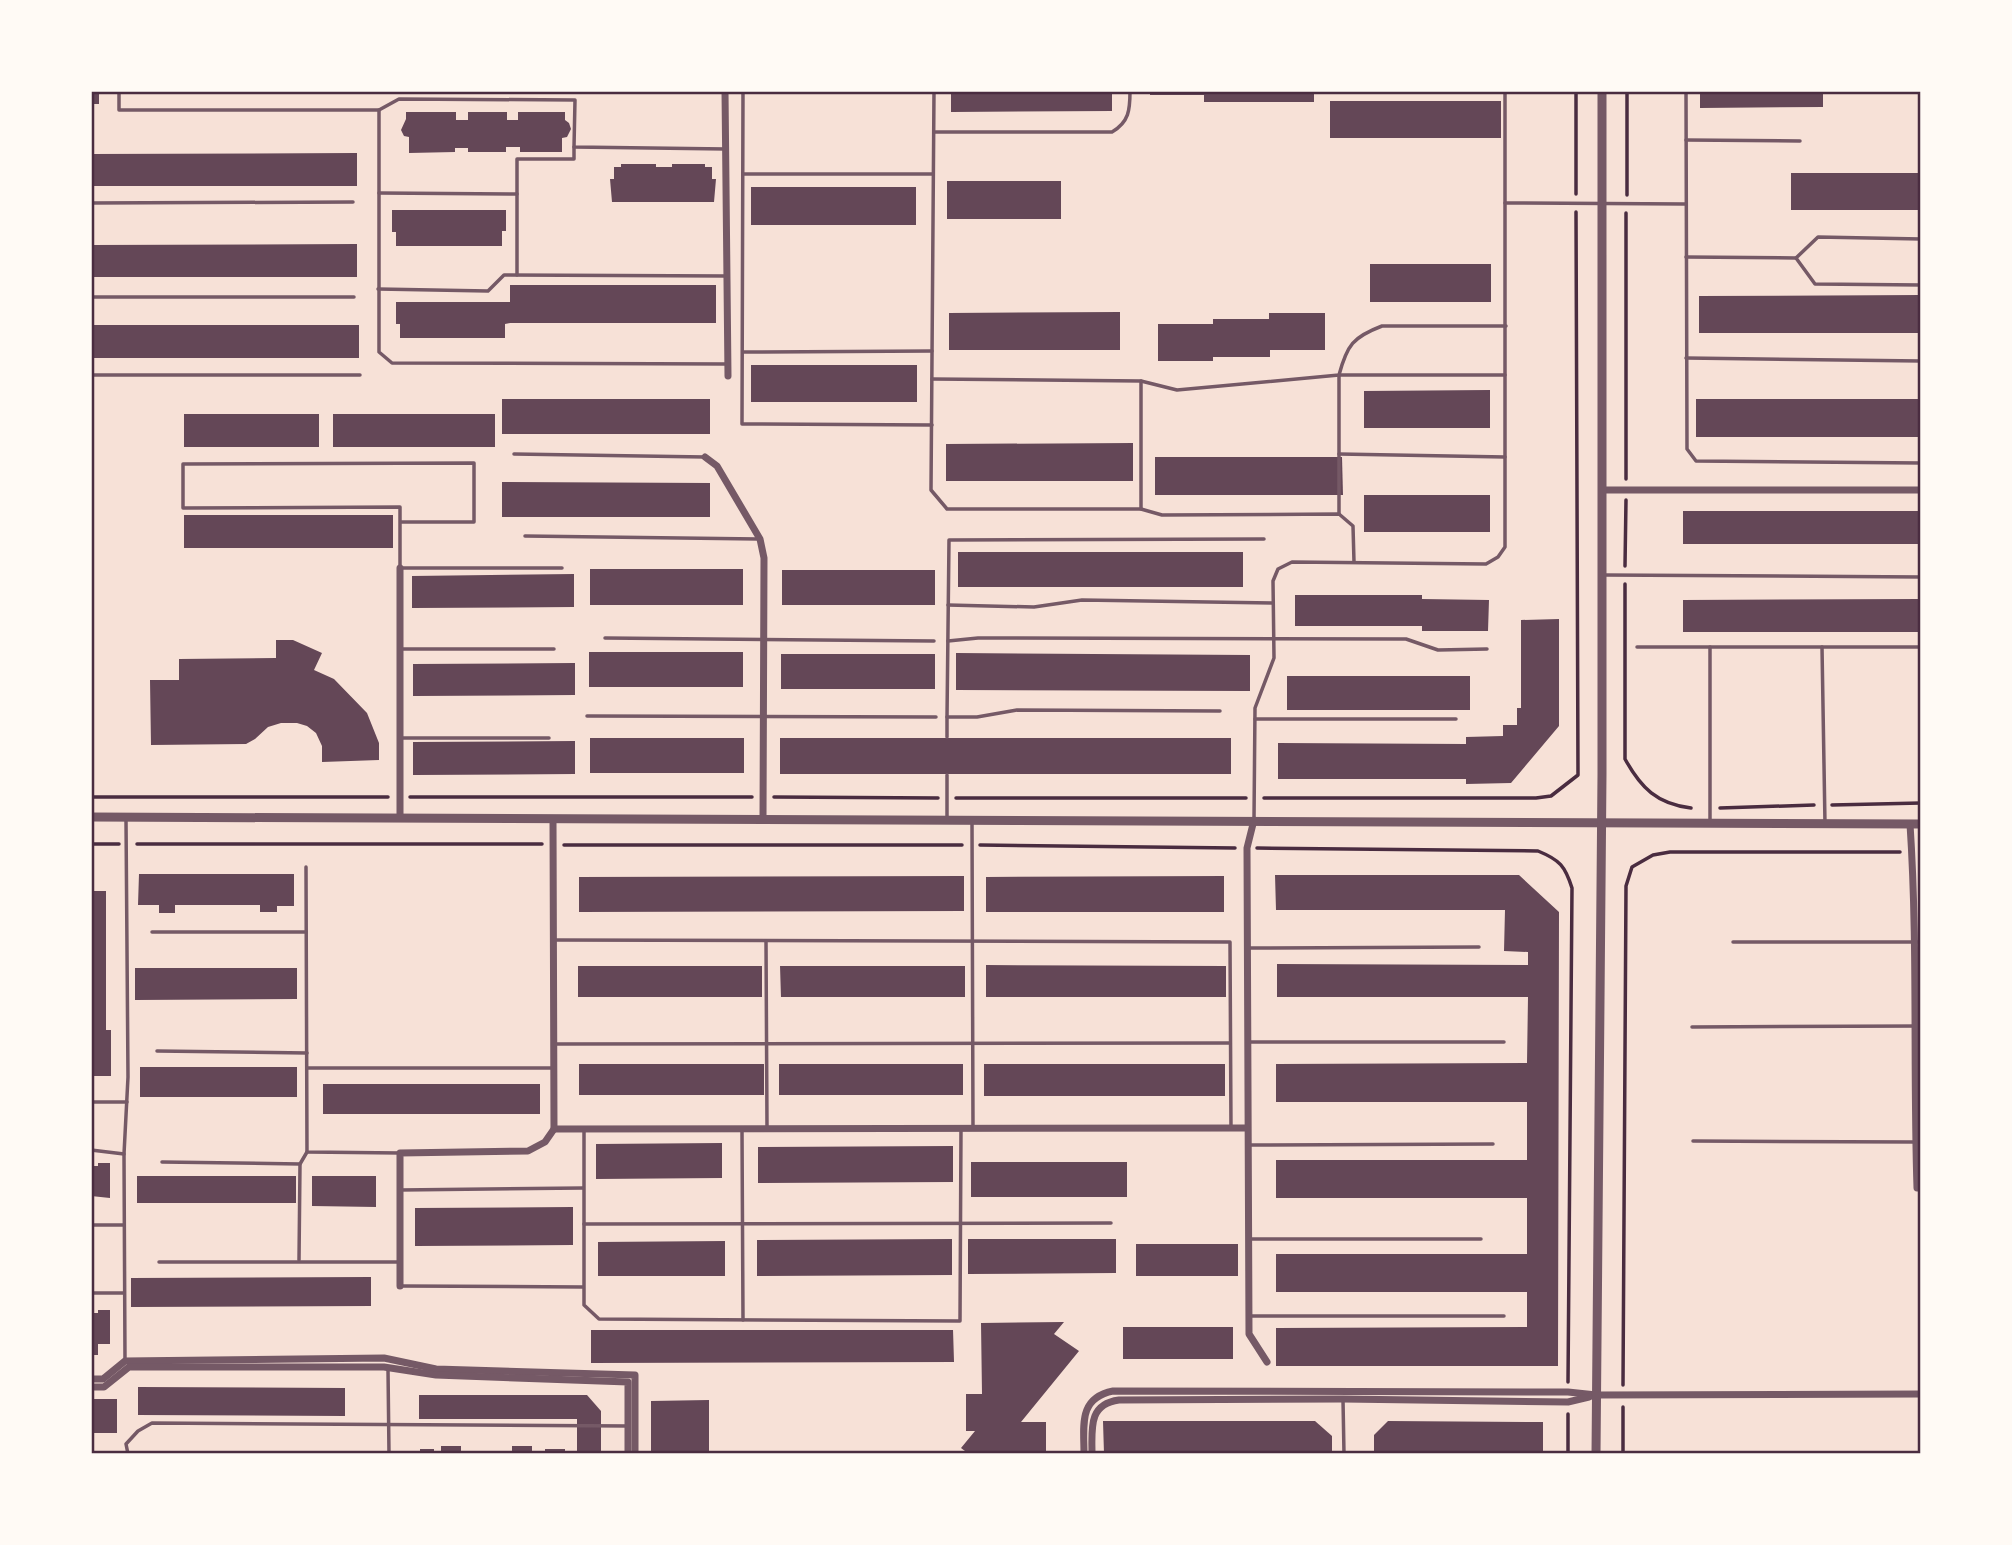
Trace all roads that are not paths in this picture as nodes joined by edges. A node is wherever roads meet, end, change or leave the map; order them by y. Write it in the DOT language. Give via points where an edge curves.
graph roads {
  1 [pos="119,91"];
  2 [pos="725,91"];
  3 [pos="743,91"];
  4 [pos="934,91"];
  5 [pos="1130,91"];
  6 [pos="1505,91"];
  7 [pos="1602,91"];
  8 [pos="1686,91"];
  9 [pos="379,110"];
  10 [pos="934,132"];
  11 [pos="1686,140"];
  12 [pos="1800,141"];
  13 [pos="574,146"];
  14 [pos="726,149"];
  15 [pos="743,174"];
  16 [pos="933,174"];
  17 [pos="379,193"];
  18 [pos="516,194"];
  19 [pos="353,202"];
  20 [pos="91,203"];
  21 [pos="1505,203"];
  22 [pos="1603,204"];
  23 [pos="1686,204"];
  24 [pos="1921,239"];
  25 [pos="1686,257"];
  26 [pos="1796,258"];
  27 [pos="517,275"];
  28 [pos="727,276"];
  29 [pos="1921,285"];
  30 [pos="378,289"];
  31 [pos="91,297"];
  32 [pos="354,297"];
  33 [pos="1506,327"];
  34 [pos="932,351"];
  35 [pos="743,352"];
  36 [pos="1686,358"];
  37 [pos="1921,361"];
  38 [pos="728,364"];
  39 [pos="91,375"];
  40 [pos="360,375"];
  41 [pos="1339,375"];
  42 [pos="1505,375"];
  43 [pos="728,376"];
  44 [pos="932,380"];
  45 [pos="1141,381"];
  46 [pos="932,425"];
  47 [pos="514,454"];
  48 [pos="1339,454"];
  49 [pos="705,457"];
  50 [pos="1505,457"];
  51 [pos="1921,463"];
  52 [pos="1602,490"];
  53 [pos="1921,491"];
  54 [pos="1141,509"];
  55 [pos="1339,514"];
  56 [pos="400,523"];
  57 [pos="525,536"];
  58 [pos="760,539"];
  59 [pos="1264,539"];
  60 [pos="1354,562"];
  61 [pos="400,568"];
  62 [pos="562,568"];
  63 [pos="1602,575"];
  64 [pos="1921,577"];
  65 [pos="1273,603"];
  66 [pos="948,605"];
  67 [pos="605,638"];
  68 [pos="1273,638"];
  69 [pos="762,639"];
  70 [pos="934,640"];
  71 [pos="948,641"];
  72 [pos="1637,647"];
  73 [pos="1710,647"];
  74 [pos="1822,647"];
  75 [pos="1921,647"];
  76 [pos="400,649"];
  77 [pos="554,649"];
  78 [pos="1487,649"];
  79 [pos="1220,711"];
  80 [pos="587,716"];
  81 [pos="936,717"];
  82 [pos="947,717"];
  83 [pos="762,718"];
  84 [pos="1255,719"];
  85 [pos="1456,719"];
  86 [pos="947,737"];
  87 [pos="400,738"];
  88 [pos="549,738"];
  89 [pos="947,775"];
  90 [pos="91,817"];
  91 [pos="126,818"];
  92 [pos="400,818"];
  93 [pos="552,819"];
  94 [pos="763,819"];
  95 [pos="947,820"];
  96 [pos="972,820"];
  97 [pos="1254,820"];
  98 [pos="1600,824"];
  99 [pos="1710,824"];
  100 [pos="1825,824"];
  101 [pos="1910,824"];
  102 [pos="1921,824"];
  103 [pos="306,867"];
  104 [pos="152,932"];
  105 [pos="306,932"];
  106 [pos="554,940"];
  107 [pos="766,941"];
  108 [pos="974,941"];
  109 [pos="1733,942"];
  110 [pos="1919,942"];
  111 [pos="1479,947"];
  112 [pos="1246,948"];
  113 [pos="1919,1026"];
  114 [pos="1692,1027"];
  115 [pos="1246,1042"];
  116 [pos="1504,1042"];
  117 [pos="1230,1043"];
  118 [pos="554,1044"];
  119 [pos="766,1044"];
  120 [pos="973,1044"];
  121 [pos="157,1051"];
  122 [pos="307,1052"];
  123 [pos="307,1068"];
  124 [pos="554,1068"];
  125 [pos="91,1102"];
  126 [pos="127,1102"];
  127 [pos="1919,1110"];
  128 [pos="742,1128"];
  129 [pos="767,1128"];
  130 [pos="961,1128"];
  131 [pos="973,1128"];
  132 [pos="1231,1128"];
  133 [pos="1246,1128"];
  134 [pos="554,1129"];
  135 [pos="584,1129"];
  136 [pos="1693,1141"];
  137 [pos="1916,1142"];
  138 [pos="1246,1144"];
  139 [pos="1493,1144"];
  140 [pos="91,1150"];
  141 [pos="307,1152"];
  142 [pos="400,1153"];
  143 [pos="124,1154"];
  144 [pos="162,1162"];
  145 [pos="300,1164"];
  146 [pos="584,1188"];
  147 [pos="1921,1188"];
  148 [pos="400,1190"];
  149 [pos="961,1223"];
  150 [pos="1111,1223"];
  151 [pos="124,1224"];
  152 [pos="584,1224"];
  153 [pos="743,1224"];
  154 [pos="91,1225"];
  155 [pos="1481,1239"];
  156 [pos="1247,1240"];
  157 [pos="299,1261"];
  158 [pos="159,1262"];
  159 [pos="400,1262"];
  160 [pos="400,1286"];
  161 [pos="584,1287"];
  162 [pos="91,1293"];
  163 [pos="124,1293"];
  164 [pos="1248,1316"];
  165 [pos="1504,1316"];
  166 [pos="743,1320"];
  167 [pos="125,1361"];
  168 [pos="1267,1362"];
  169 [pos="388,1367"];
  170 [pos="91,1379"];
  171 [pos="91,1387"];
  172 [pos="1921,1394"];
  173 [pos="1343,1395"];
  174 [pos="1596,1395"];
  175 [pos="635,1426"];
  176 [pos="128,1454"];
  177 [pos="389,1454"];
  178 [pos="628,1454"];
  179 [pos="635,1454"];
  180 [pos="1084,1454"];
  181 [pos="1092,1454"];
  182 [pos="1344,1454"];
  183 [pos="1596,1454"];
  1 -- 9 [label="lane" via="119,110"];
  2 -- 14 [label="street"];
  3 -- 15 [label="lane"];
  4 -- 10 [label="lane"];
  5 -- 10 [label="lane" via="1130,111 1122,126 1112,132"];
  6 -- 21 [label="lane"];
  7 -- 22 [label="street"];
  8 -- 11 [label="lane"];
  9 -- 13 [label="lane" via="399,99 575,100"];
  9 -- 17 [label="lane"];
  10 -- 16 [label="lane"];
  11 -- 12 [label="lane"];
  11 -- 23 [label="lane"];
  13 -- 14 [label="lane"];
  13 -- 18 [label="lane" via="574,159 517,159"];
  14 -- 28 [label="street"];
  15 -- 16 [label="lane"];
  15 -- 35 [label="lane"];
  16 -- 34 [label="lane"];
  17 -- 18 [label="lane"];
  17 -- 30 [label="lane"];
  18 -- 27 [label="lane"];
  19 -- 20 [label="lane"];
  21 -- 22 [label="lane"];
  21 -- 33 [label="lane"];
  22 -- 23 [label="lane"];
  22 -- 52 [label="street"];
  23 -- 25 [label="lane"];
  24 -- 26 [label="lane" via="1818,237"];
  25 -- 26 [label="lane"];
  25 -- 36 [label="lane"];
  26 -- 29 [label="lane" via="1815,284"];
  27 -- 28 [label="lane"];
  27 -- 30 [label="lane" via="504,275 488,291"];
  28 -- 38 [label="street"];
  30 -- 38 [label="lane" via="379,352 392,363"];
  31 -- 32 [label="lane"];
  33 -- 41 [label="lane" via="1382,326 1364,333 1346,349"];
  33 -- 42 [label="lane"];
  34 -- 35 [label="lane"];
  34 -- 44 [label="lane"];
  35 -- 46 [label="lane" via="742,424"];
  36 -- 37 [label="lane"];
  36 -- 51 [label="lane" via="1686,449 1696,461"];
  38 -- 43 [label="street"];
  39 -- 40 [label="lane"];
  41 -- 42 [label="lane"];
  41 -- 45 [label="lane" via="1177,390"];
  41 -- 48 [label="lane"];
  42 -- 50 [label="lane"];
  44 -- 45 [label="lane"];
  44 -- 46 [label="lane"];
  45 -- 54 [label="lane"];
  46 -- 54 [label="lane" via="931,490 947,509"];
  47 -- 49 [label="lane"];
  48 -- 50 [label="lane"];
  48 -- 55 [label="lane"];
  49 -- 58 [label="street" via="717,466"];
  50 -- 60 [label="lane" via="1505,547 1498,557 1486,564"];
  52 -- 53 [label="street"];
  52 -- 63 [label="street"];
  54 -- 55 [label="lane" via="1162,515"];
  55 -- 60 [label="lane" via="1353,526"];
  56 -- 56 [label="lane" via="400,507 183,508 183,464 474,463 474,522"];
  56 -- 61 [label="lane"];
  57 -- 58 [label="lane"];
  58 -- 69 [label="street" via="764,558"];
  59 -- 66 [label="lane" via="949,540"];
  60 -- 65 [label="lane" via="1292,562 1278,569"];
  61 -- 62 [label="lane"];
  61 -- 76 [label="street"];
  63 -- 64 [label="lane"];
  63 -- 98 [label="street"];
  65 -- 66 [label="lane" via="1082,600 1034,607"];
  65 -- 68 [label="lane"];
  66 -- 71 [label="lane"];
  67 -- 69 [label="lane"];
  68 -- 71 [label="lane"];
  68 -- 78 [label="lane" via="1406,639 1438,650"];
  68 -- 84 [label="lane" via="1274,659"];
  69 -- 70 [label="lane"];
  69 -- 83 [label="street"];
  71 -- 82 [label="lane"];
  72 -- 73 [label="lane"];
  73 -- 74 [label="lane"];
  73 -- 99 [label="lane"];
  74 -- 75 [label="lane"];
  74 -- 100 [label="lane"];
  76 -- 77 [label="lane"];
  76 -- 87 [label="street"];
  79 -- 82 [label="lane" via="1017,710"];
  80 -- 83 [label="lane"];
  81 -- 83 [label="lane"];
  82 -- 86 [label="lane"];
  83 -- 94 [label="street"];
  84 -- 85 [label="lane"];
  84 -- 97 [label="lane"];
  87 -- 88 [label="lane"];
  87 -- 92 [label="street"];
  89 -- 95 [label="lane"];
  90 -- 91 [label="street"];
  91 -- 92 [label="street"];
  91 -- 126 [label="lane"];
  92 -- 93 [label="street"];
  93 -- 94 [label="street"];
  93 -- 106 [label="street"];
  94 -- 95 [label="street"];
  95 -- 96 [label="street"];
  96 -- 97 [label="street"];
  96 -- 108 [label="lane"];
  97 -- 98 [label="street"];
  97 -- 112 [label="street" via="1247,848"];
  98 -- 99 [label="street"];
  98 -- 174 [label="street"];
  99 -- 100 [label="street"];
  100 -- 101 [label="street"];
  101 -- 102 [label="street"];
  101 -- 110 [label="street"];
  103 -- 105 [label="lane"];
  104 -- 105 [label="lane"];
  105 -- 122 [label="lane"];
  106 -- 107 [label="lane"];
  106 -- 118 [label="street"];
  107 -- 108 [label="lane"];
  107 -- 119 [label="lane"];
  108 -- 117 [label="lane" via="1230,942"];
  108 -- 120 [label="lane"];
  109 -- 110 [label="lane"];
  110 -- 113 [label="street"];
  111 -- 112 [label="lane"];
  112 -- 115 [label="street"];
  113 -- 114 [label="lane"];
  113 -- 127 [label="street"];
  115 -- 116 [label="lane"];
  115 -- 133 [label="street"];
  117 -- 120 [label="lane"];
  117 -- 132 [label="lane"];
  118 -- 119 [label="lane"];
  118 -- 124 [label="street"];
  119 -- 120 [label="lane"];
  119 -- 129 [label="lane"];
  120 -- 131 [label="lane"];
  121 -- 122 [label="lane"];
  122 -- 123 [label="lane"];
  123 -- 124 [label="lane"];
  123 -- 141 [label="lane"];
  124 -- 134 [label="street"];
  125 -- 126 [label="lane"];
  126 -- 143 [label="lane"];
  127 -- 137 [label="street"];
  128 -- 129 [label="street"];
  128 -- 135 [label="street"];
  128 -- 153 [label="lane"];
  129 -- 130 [label="street"];
  130 -- 131 [label="street"];
  130 -- 149 [label="lane"];
  131 -- 132 [label="street"];
  132 -- 133 [label="street"];
  133 -- 138 [label="street"];
  134 -- 135 [label="street"];
  134 -- 142 [label="street" via="545,1142 528,1151"];
  135 -- 146 [label="lane"];
  136 -- 137 [label="lane"];
  137 -- 147 [label="street" via="1917,1188"];
  138 -- 139 [label="lane"];
  138 -- 156 [label="street"];
  140 -- 143 [label="lane"];
  141 -- 142 [label="lane"];
  141 -- 145 [label="lane"];
  142 -- 148 [label="street"];
  143 -- 151 [label="lane"];
  144 -- 145 [label="lane"];
  145 -- 157 [label="lane"];
  146 -- 148 [label="lane"];
  146 -- 152 [label="lane"];
  148 -- 159 [label="street"];
  149 -- 150 [label="lane"];
  149 -- 153 [label="lane"];
  149 -- 166 [label="lane" via="960,1321"];
  151 -- 154 [label="lane"];
  151 -- 163 [label="lane"];
  152 -- 153 [label="lane"];
  152 -- 161 [label="lane"];
  153 -- 166 [label="lane"];
  155 -- 156 [label="lane"];
  156 -- 164 [label="street"];
  157 -- 158 [label="lane"];
  157 -- 159 [label="lane"];
  159 -- 160 [label="street"];
  160 -- 161 [label="lane"];
  161 -- 166 [label="lane" via="584,1305 599,1320"];
  162 -- 163 [label="lane"];
  163 -- 167 [label="lane"];
  164 -- 165 [label="lane"];
  164 -- 168 [label="street" via="1249,1334"];
  167 -- 170 [label="street" via="103,1379"];
  167 -- 175 [label="street" via="383,1358 436,1369 635,1375"];
  169 -- 171 [label="street" via="129,1367 104,1387"];
  169 -- 177 [label="lane"];
  169 -- 178 [label="street" via="436,1375 628,1382"];
  172 -- 174 [label="street"];
  173 -- 174 [label="street"];
  173 -- 174 [label="street" via="1568,1402"];
  173 -- 180 [label="street" via="1102,1393 1084,1416"];
  173 -- 181 [label="street" via="1108,1402 1091,1424"];
  173 -- 182 [label="lane"];
  174 -- 183 [label="street"];
  175 -- 176 [label="lane" via="152,1423 126,1444"];
  175 -- 179 [label="street"];
}
